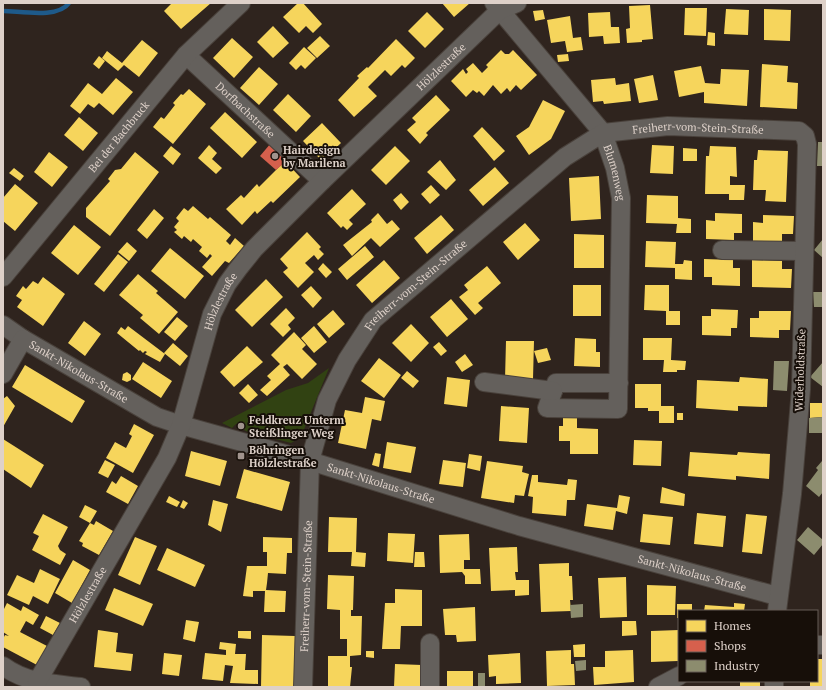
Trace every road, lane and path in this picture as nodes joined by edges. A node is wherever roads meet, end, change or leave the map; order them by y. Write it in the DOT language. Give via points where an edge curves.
graph roads {
  1 [pos="241,3"];
  2 [pos="517,3"];
  3 [pos="497,7"];
  4 [pos="186,55"];
  5 [pos="799,131"];
  6 [pos="603,134"];
  7 [pos="322,181"];
  8 [pos="722,250"];
  9 [pos="804,252"];
  10 [pos="3,277"];
  11 [pos="3,325"];
  12 [pos="23,339"];
  13 [pos="3,374"];
  14 [pos="484,382"];
  15 [pos="619,383"];
  16 [pos="553,391"];
  17 [pos="181,425"];
  18 [pos="310,461"];
  19 [pos="777,603"];
  20 [pos="430,643"];
  21 [pos="3,666"];
  22 [pos="678,677"];
  23 [pos="38,682"];
  24 [pos="81,687"];
  25 [pos="303,687"];
  26 [pos="430,687"];
  27 [pos="658,687"];
  1 -- 4 [label="street, Bei der Bachbruck"];
  2 -- 3 [label="street, Hölzlestraße"];
  3 -- 6 [label="street, Blumenweg"];
  3 -- 7 [label="street, Hölzlestraße"];
  4 -- 7 [label="street, Dorfbachstraße"];
  4 -- 10 [label="street, Bei der Bachbruck"];
  5 -- 6 [label="street, Freiherr-vom-Stein-Straße" via="668,126"];
  5 -- 9 [label="street, Widerholdstraße" via="805,136 807,144"];
  6 -- 15 [label="street, Blumenweg" via="615,168 621,198"];
  6 -- 18 [label="street, Freiherr-vom-Stein-Straße" via="565,157 373,320 347,360 327,400"];
  7 -- 17 [label="street, Hölzlestraße" via="254,249 224,290 207,329"];
  8 -- 9 [label="street"];
  9 -- 19 [label="street, Widerholdstraße" via="801,389 792,494"];
  11 -- 12 [label="street, Sankt-Nikolaus-Straße"];
  12 -- 13 [label="street"];
  12 -- 17 [label="street, Sankt-Nikolaus-Straße" via="144,409"];
  14 -- 16 [label="street"];
  15 -- 16 [label="street" via="556,383"];
  15 -- 16 [label="street, Blumenweg" via="618,409 547,408"];
  17 -- 18 [label="street, Sankt-Nikolaus-Straße"];
  17 -- 23 [label="street, Hölzlestraße" via="167,458"];
  18 -- 19 [label="street, Sankt-Nikolaus-Straße"];
  18 -- 25 [label="street, Freiherr-vom-Stein-Straße"];
  20 -- 26 [label="street"];
  21 -- 23 [label="street" via="14,674"];
  22 -- 27 [label="street"];
  23 -- 24 [label="street"];
}
